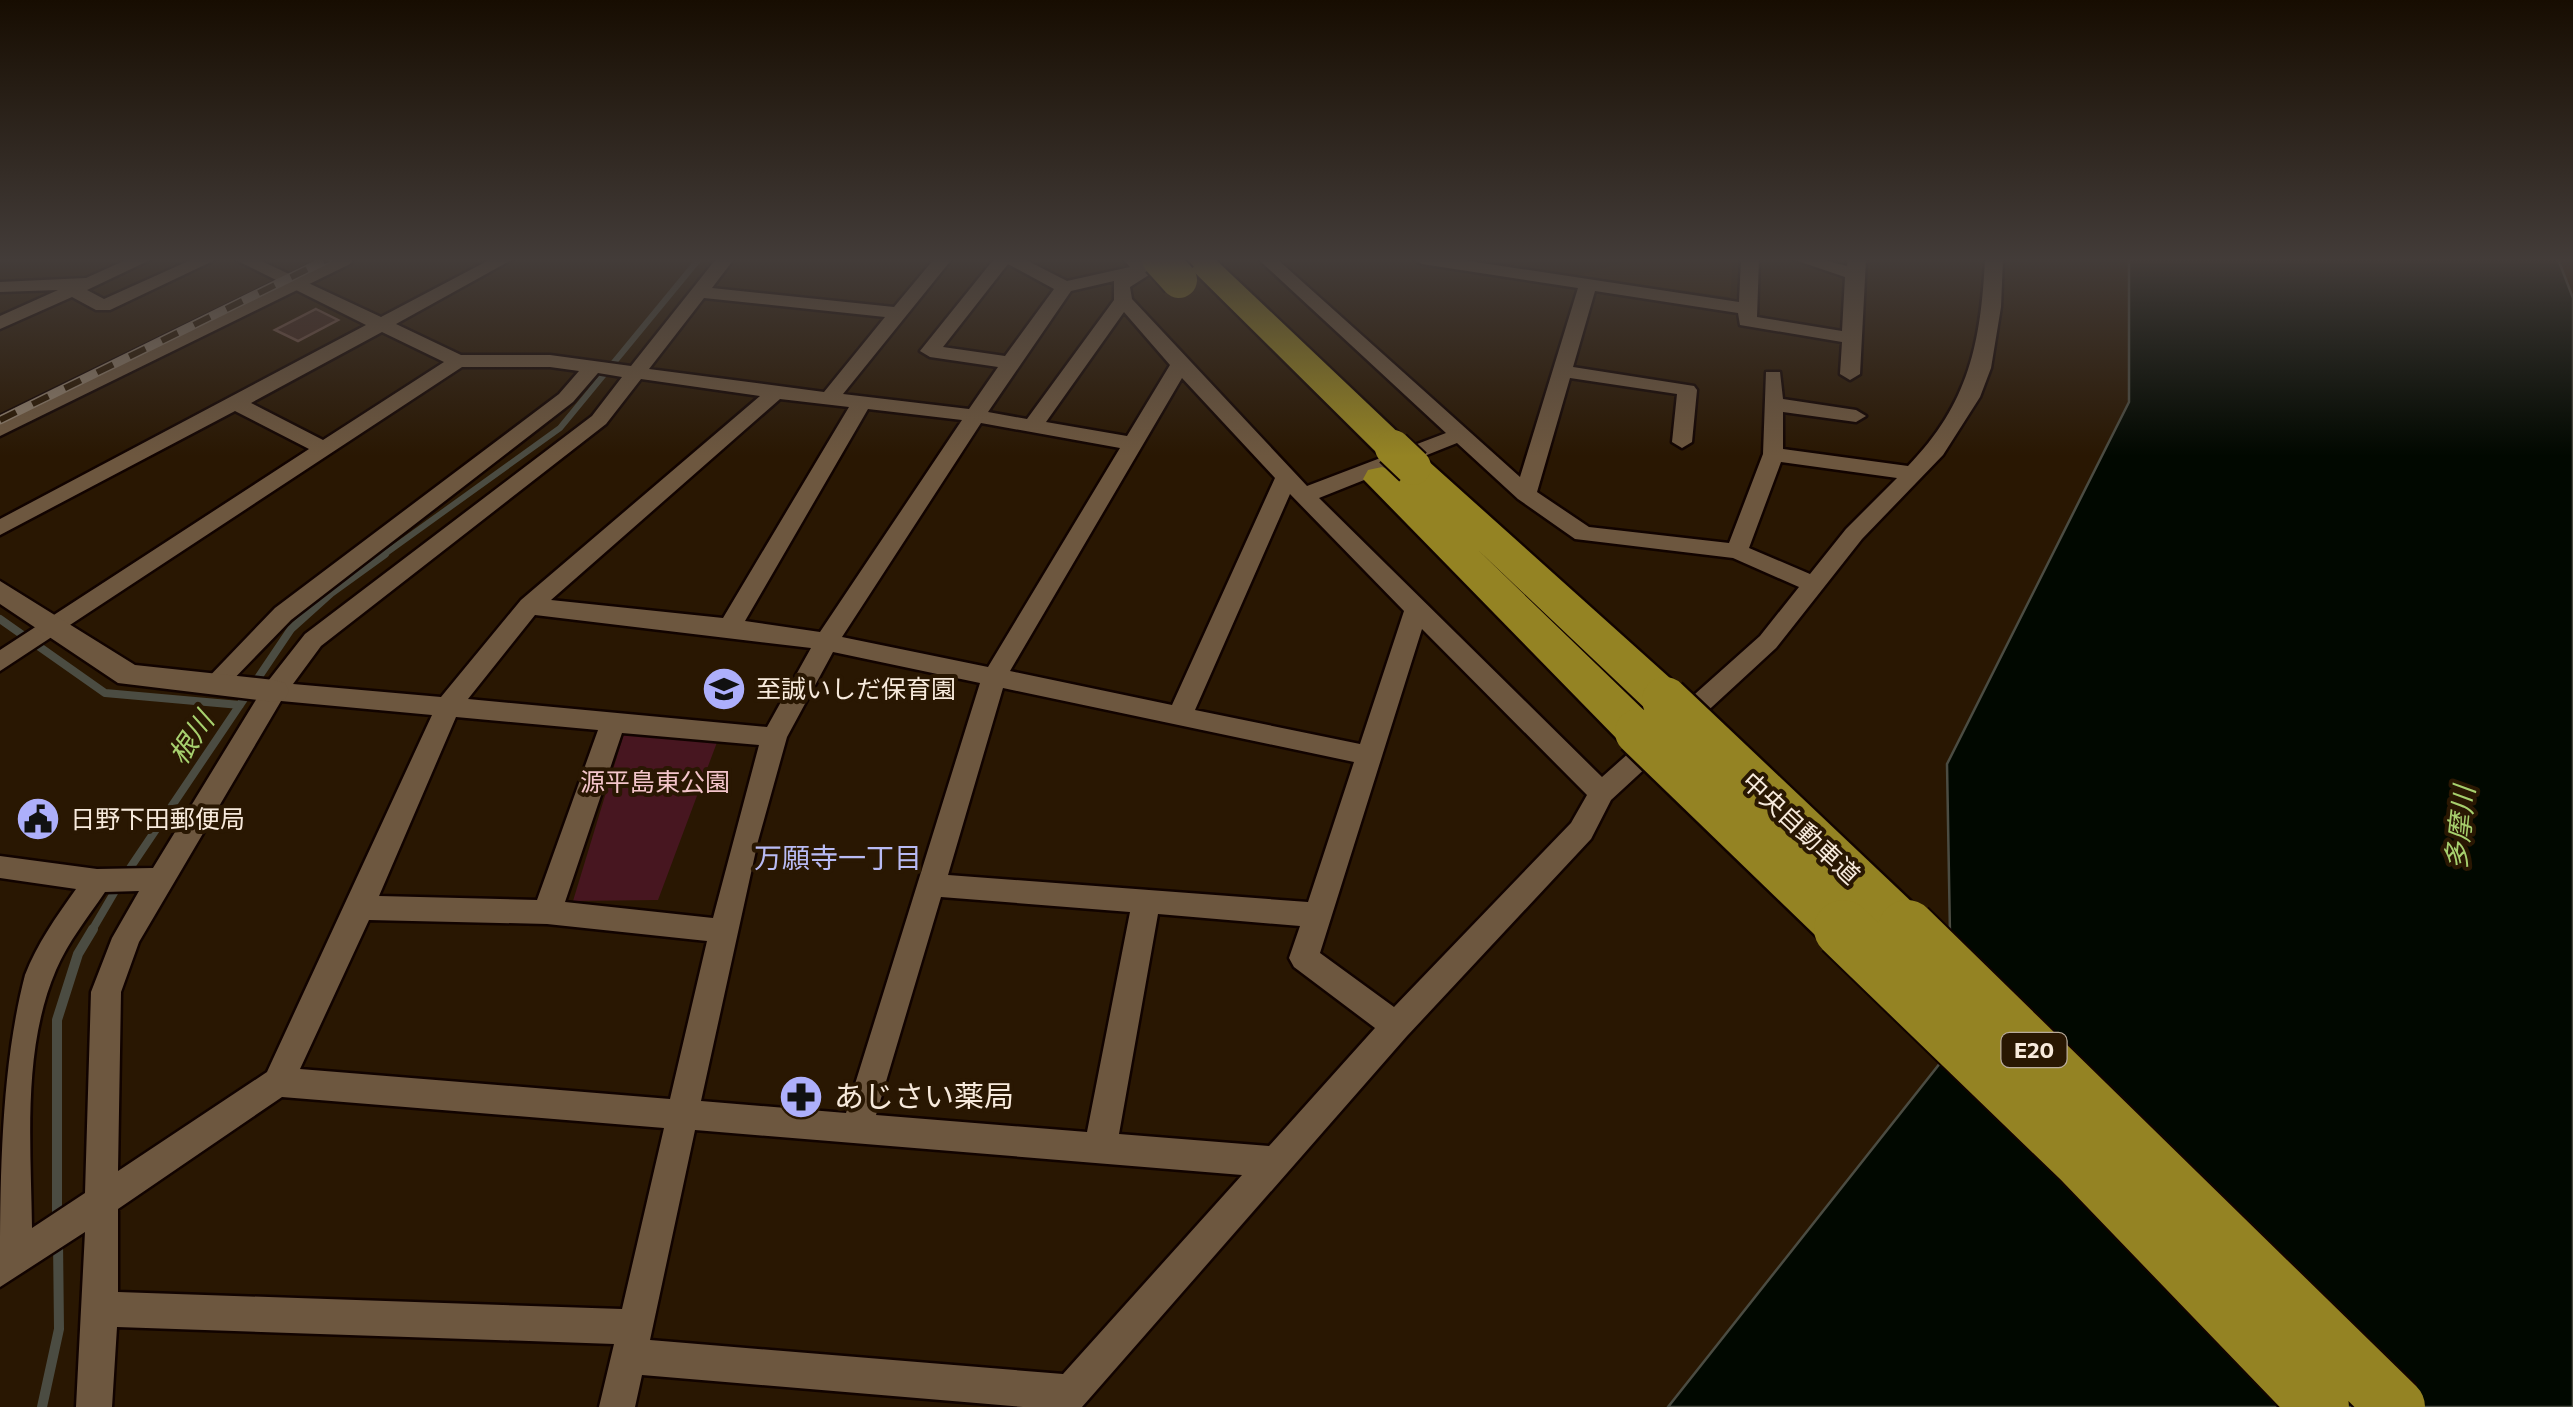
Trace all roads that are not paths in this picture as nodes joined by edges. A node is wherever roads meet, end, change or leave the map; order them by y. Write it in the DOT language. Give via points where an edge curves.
graph roads {
  1 [pos="182,325"];
  2 [pos="196,325"];
  3 [pos="378,325"];
  4 [pos="672,325"];
  5 [pos="889,325"];
  6 [pos="951,325"];
  7 [pos="1038,325"];
  8 [pos="1105,325"];
  9 [pos="1145,325"];
  10 [pos="1237,325"];
  11 [pos="1339,325"];
  12 [pos="1576,325"];
  13 [pos="1770,325"];
  14 [pos="1853,325"];
  15 [pos="1988,325"];
  16 [pos="381,326"];
  17 [pos="1853,338"];
  18 [pos="458,361"];
  19 [pos="1010,363"];
  20 [pos="1180,365"];
  21 [pos="597,367"];
  22 [pos="1562,371"];
  23 [pos="632,372"];
  24 [pos="1850,374"];
  25 [pos="1774,376"];
  26 [pos="776,392"];
  27 [pos="830,397"];
  28 [pos="863,402"];
  29 [pos="236,404"];
  30 [pos="1773,404"];
  31 [pos="0,407"];
  32 [pos="976,416"];
  33 [pos="1856,416"];
  34 [pos="1034,424"];
  35 [pos="0,427"];
  36 [pos="1460,434"];
  37 [pos="1682,442"];
  38 [pos="1134,444"];
  39 [pos="324,448"];
  40 [pos="1773,454"];
  41 [pos="1912,473"];
  42 [pos="1287,476"];
  43 [pos="1526,494"];
  44 [pos="1306,495"];
  45 [pos="0,528"];
  46 [pos="1737,551"];
  47 [pos="1813,584"];
  48 [pos="0,591"];
  49 [pos="529,606"];
  50 [pos="1416,609"];
  51 [pos="730,627"];
  52 [pos="50,630"];
  53 [pos="826,642"];
  54 [pos="0,662"];
  55 [pos="994,677"];
  56 [pos="214,684"];
  57 [pos="274,691"];
  58 [pos="448,705"];
  59 [pos="1180,716"];
  60 [pos="1651,716"];
  61 [pos="613,723"];
  62 [pos="774,736"];
  63 [pos="1367,755"];
  64 [pos="1602,792"];
  65 [pos="0,868"];
  66 [pos="158,879"];
  67 [pos="96,881"];
  68 [pos="931,886"];
  69 [pos="1146,901"];
  70 [pos="360,908"];
  71 [pos="547,912"];
  72 [pos="1315,915"];
  73 [pos="724,932"];
  74 [pos="1396,1026"];
  75 [pos="278,1082"];
  76 [pos="683,1116"];
  77 [pos="856,1130"];
  78 [pos="1100,1148"];
  79 [pos="1274,1162"];
  80 [pos="92,1209"];
  81 [pos="16,1259"];
  82 [pos="101,1309"];
  83 [pos="633,1342"];
  84 [pos="1064,1400"];
  85 [pos="94,1407"];
  86 [pos="618,1407"];
  87 [pos="2320,1407"];
  88 [pos="2396,1407"];
  1 -- 31 [label="main road"];
  2 -- 35 [label="main road"];
  3 -- 16 [label="street"];
  4 -- 23 [label="street"];
  5 -- 27 [label="street"];
  6 -- 19 [label="street" via="930,351"];
  7 -- 19 [label="street"];
  8 -- 34 [label="street"];
  9 -- 20 [label="street"];
  10 -- 60 [label="highway, 中央自動車道 / E20"];
  11 -- 36 [label="street"];
  12 -- 22 [label="street"];
  13 -- 17 [label="street"];
  14 -- 17 [label="street"];
  15 -- 41 [label="street" via="1976,382 1954,425"];
  16 -- 18 [label="street"];
  16 -- 29 [label="street"];
  17 -- 24 [label="street"];
  18 -- 21 [label="street"];
  18 -- 39 [label="street"];
  19 -- 32 [label="street"];
  20 -- 38 [label="street"];
  20 -- 42 [label="street"];
  21 -- 23 [label="street"];
  21 -- 56 [label="street" via="566,398 283,614"];
  22 -- 37 [label="street" via="1686,390"];
  22 -- 43 [label="street"];
  23 -- 26 [label="street"];
  23 -- 57 [label="street" via="600,420 313,640"];
  25 -- 30 [label="street"];
  26 -- 27 [label="street"];
  26 -- 49 [label="street"];
  27 -- 28 [label="street"];
  28 -- 32 [label="street"];
  28 -- 51 [label="street"];
  29 -- 39 [label="street"];
  29 -- 45 [label="street"];
  30 -- 33 [label="street"];
  30 -- 40 [label="street"];
  32 -- 34 [label="street"];
  32 -- 53 [label="street"];
  34 -- 38 [label="street"];
  36 -- 43 [label="street"];
  36 -- 44 [label="street"];
  38 -- 55 [label="street"];
  39 -- 52 [label="street"];
  40 -- 41 [label="street"];
  40 -- 46 [label="street"];
  41 -- 47 [label="street"];
  42 -- 44 [label="street"];
  42 -- 59 [label="street"];
  43 -- 46 [label="street" via="1582,534"];
  44 -- 50 [label="street"];
  46 -- 47 [label="street"];
  47 -- 64 [label="street" via="1768,642"];
  48 -- 52 [label="street"];
  49 -- 51 [label="street"];
  49 -- 58 [label="street"];
  50 -- 63 [label="street"];
  50 -- 64 [label="street"];
  51 -- 53 [label="street"];
  52 -- 54 [label="street"];
  52 -- 56 [label="street" via="128,675"];
  53 -- 55 [label="street"];
  53 -- 62 [label="street"];
  55 -- 59 [label="street"];
  55 -- 68 [label="street"];
  56 -- 57 [label="street"];
  57 -- 58 [label="street"];
  57 -- 66 [label="street"];
  58 -- 61 [label="street"];
  58 -- 70 [label="street"];
  59 -- 63 [label="street"];
  60 -- 87 [label="highway, 中央自動車道 / E20, bridge"];
  60 -- 88 [label="highway, 中央自動車道 / E20, bridge" via="1984,1001"];
  61 -- 62 [label="street"];
  61 -- 71 [label="street"];
  62 -- 73 [label="street"];
  63 -- 72 [label="street"];
  64 -- 74 [label="street" via="1581,831"];
  65 -- 67 [label="street"];
  66 -- 67 [label="street"];
  66 -- 80 [label="street" via="106,992"];
  67 -- 81 [label="street" via="48,958 29,1008"];
  68 -- 69 [label="street"];
  68 -- 77 [label="street"];
  69 -- 72 [label="street"];
  69 -- 78 [label="street"];
  70 -- 71 [label="street"];
  70 -- 75 [label="street"];
  71 -- 73 [label="street"];
  72 -- 74 [label="street" via="1304,958"];
  73 -- 76 [label="street"];
  74 -- 79 [label="street"];
  75 -- 76 [label="street"];
  75 -- 80 [label="street"];
  76 -- 77 [label="street"];
  76 -- 83 [label="street"];
  77 -- 78 [label="street"];
  78 -- 79 [label="street"];
  79 -- 84 [label="street"];
  80 -- 81 [label="street"];
  80 -- 82 [label="street"];
  82 -- 83 [label="street"];
  82 -- 85 [label="street"];
  83 -- 84 [label="street"];
  83 -- 86 [label="street"];
}
